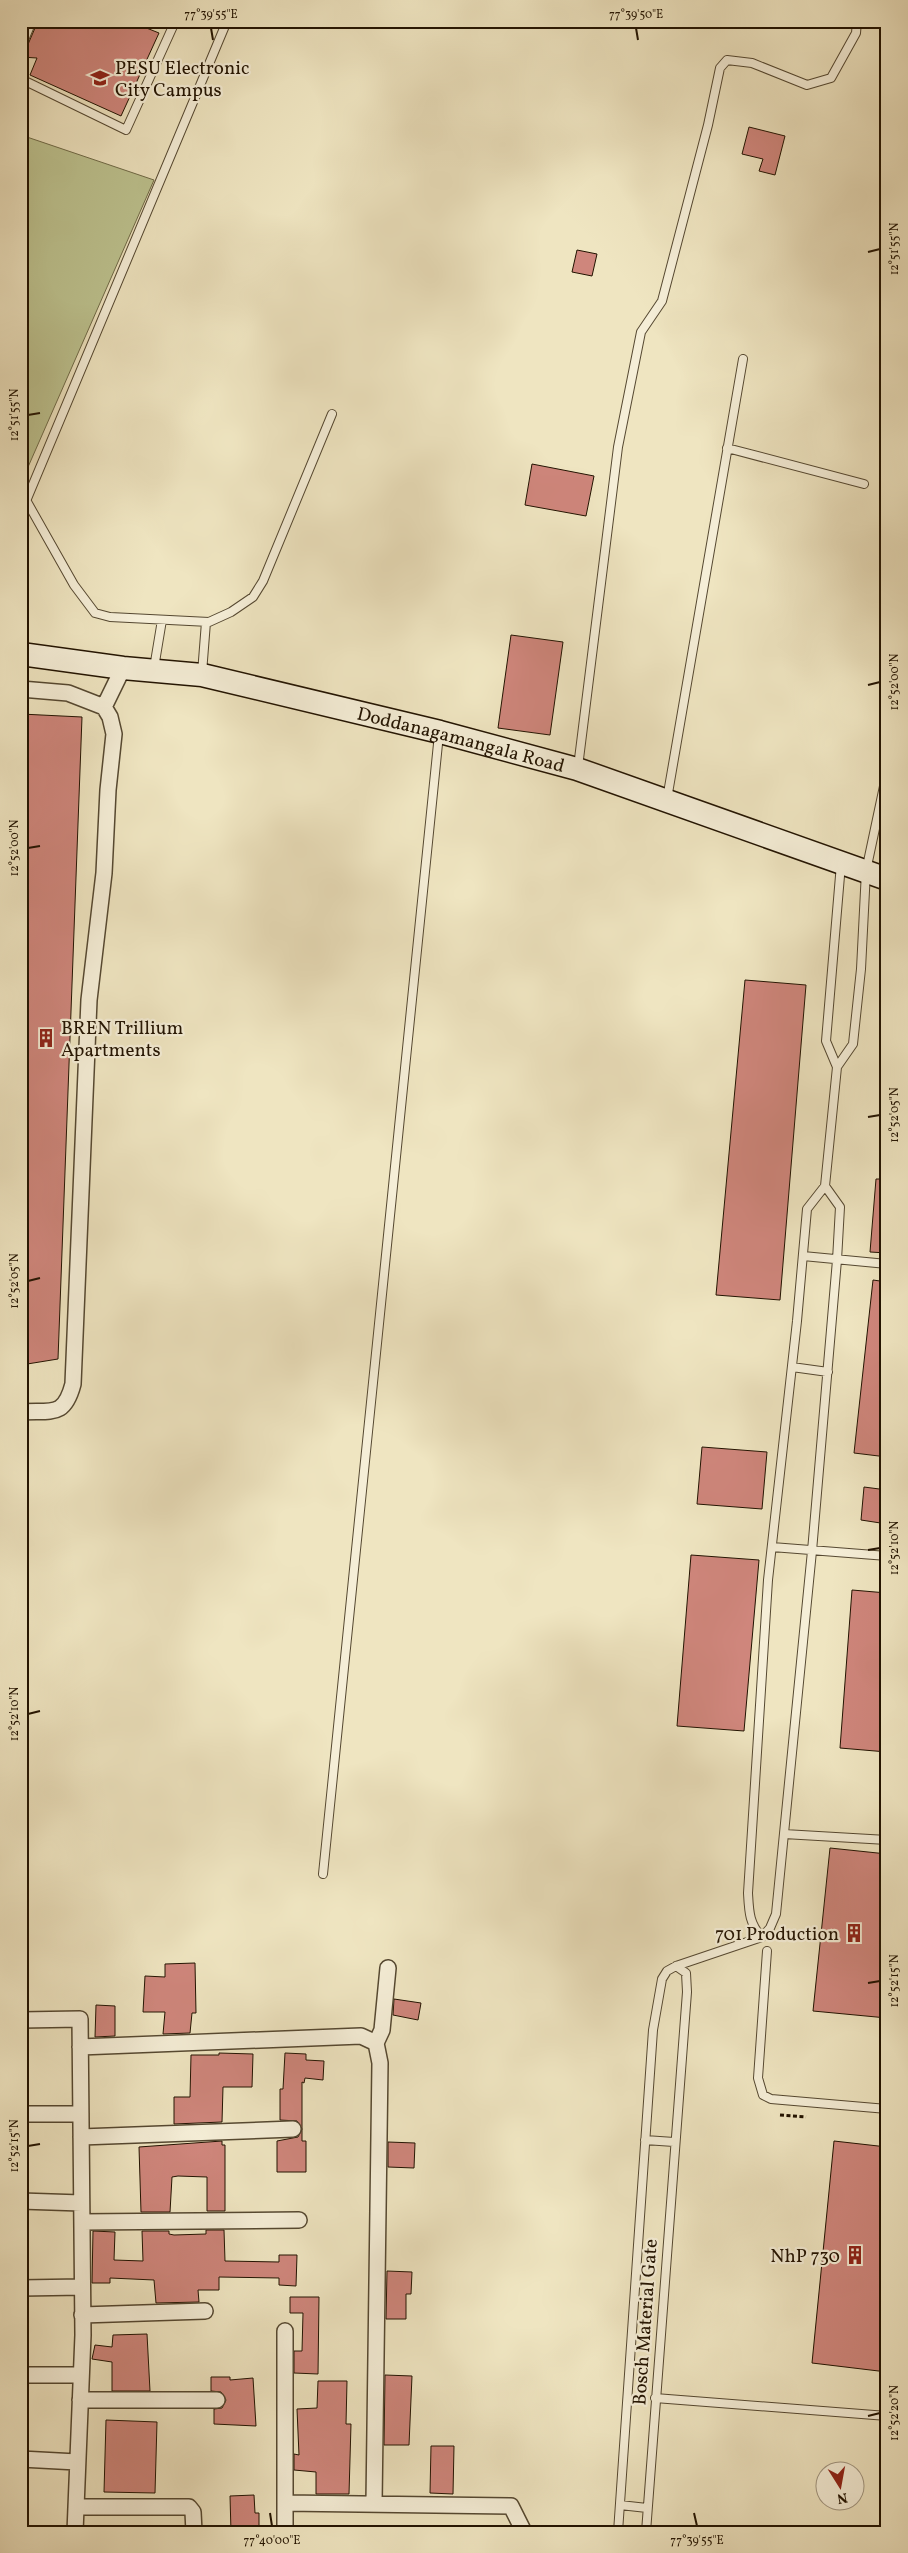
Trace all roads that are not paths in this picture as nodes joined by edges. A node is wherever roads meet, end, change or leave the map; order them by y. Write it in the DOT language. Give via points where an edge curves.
graph roads {
  1 [pos="32,21"];
  2 [pos="168,21"];
  3 [pos="228,21"];
  4 [pos="857,21"];
  5 [pos="21,47"];
  6 [pos="21,80"];
  7 [pos="742,359"];
  8 [pos="332,414"];
  9 [pos="727,448"];
  10 [pos="864,484"];
  11 [pos="26,500"];
  12 [pos="21,513"];
  13 [pos="162,620"];
  14 [pos="206,622"];
  15 [pos="21,654"];
  16 [pos="123,668"];
  17 [pos="154,671"];
  18 [pos="202,675"];
  19 [pos="21,689"];
  20 [pos="104,707"];
  21 [pos="440,732"];
  22 [pos="577,769"];
  23 [pos="887,772"];
  24 [pos="666,801"];
  25 [pos="842,863"];
  26 [pos="866,871"];
  27 [pos="887,879"];
  28 [pos="837,1067"];
  29 [pos="825,1186"];
  30 [pos="803,1256"];
  31 [pos="837,1260"];
  32 [pos="887,1264"];
  33 [pos="792,1367"];
  34 [pos="828,1372"];
  35 [pos="21,1412"];
  36 [pos="772,1547"];
  37 [pos="812,1551"];
  38 [pos="887,1556"];
  39 [pos="784,1834"];
  40 [pos="887,1840"];
  41 [pos="322,1874"];
  42 [pos="762,1937"];
  43 [pos="767,1952"];
  44 [pos="676,1966"];
  45 [pos="388,1968"];
  46 [pos="21,2020"];
  47 [pos="376,2043"];
  48 [pos="80,2047"];
  49 [pos="887,2110"];
  50 [pos="21,2114"];
  51 [pos="80,2114"];
  52 [pos="292,2129"];
  53 [pos="81,2137"];
  54 [pos="646,2140"];
  55 [pos="674,2142"];
  56 [pos="21,2201"];
  57 [pos="81,2203"];
  58 [pos="299,2220"];
  59 [pos="82,2222"];
  60 [pos="82,2287"];
  61 [pos="21,2288"];
  62 [pos="205,2311"];
  63 [pos="82,2316"];
  64 [pos="285,2331"];
  65 [pos="21,2375"];
  66 [pos="81,2375"];
  67 [pos="655,2398"];
  68 [pos="80,2400"];
  69 [pos="217,2400"];
  70 [pos="887,2416"];
  71 [pos="21,2459"];
  72 [pos="77,2462"];
  73 [pos="285,2503"];
  74 [pos="374,2503"];
  75 [pos="620,2505"];
  76 [pos="76,2507"];
  77 [pos="647,2508"];
  78 [pos="74,2532"];
  79 [pos="194,2532"];
  80 [pos="285,2532"];
  81 [pos="524,2532"];
  82 [pos="618,2532"];
  83 [pos="646,2532"];
  1 -- 5 [label="lane"];
  2 -- 6 [label="lane" via="174,24 126,130"];
  3 -- 11 [label="lane"];
  4 -- 22 [label="lane" via="856,33 831,78 807,85 738,60 727,60 720,68 662,301 641,332 618,447"];
  7 -- 9 [label="lane"];
  8 -- 14 [label="lane" via="263,581 252,597 231,612"];
  9 -- 10 [label="lane"];
  9 -- 24 [label="lane"];
  11 -- 12 [label="lane"];
  11 -- 13 [label="lane" via="74,585 95,613"];
  13 -- 14 [label="lane"];
  13 -- 17 [label="lane"];
  14 -- 18 [label="lane"];
  15 -- 16 [label="street, Doddanagamangala Road"];
  16 -- 17 [label="street, Doddanagamangala Road"];
  16 -- 20 [label="street"];
  17 -- 18 [label="street, Doddanagamangala Road"];
  18 -- 21 [label="street, Doddanagamangala Road"];
  19 -- 20 [label="street" via="68,693"];
  20 -- 35 [label="street" via="114,734 104,873 89,1000 73,1384 68,1402 61,1409"];
  21 -- 22 [label="street, Doddanagamangala Road"];
  21 -- 41 [label="lane"];
  22 -- 24 [label="street, Doddanagamangala Road"];
  23 -- 26 [label="lane"];
  24 -- 25 [label="street, Doddanagamangala Road"];
  25 -- 26 [label="street, Doddanagamangala Road"];
  25 -- 28 [label="lane" via="826,1041"];
  26 -- 27 [label="street, Doddanagamangala Road"];
  26 -- 28 [label="lane" via="853,1044"];
  28 -- 29 [label="lane"];
  29 -- 30 [label="lane" via="806,1209"];
  29 -- 31 [label="lane" via="840,1207"];
  30 -- 31 [label="lane"];
  30 -- 33 [label="lane"];
  31 -- 32 [label="lane"];
  31 -- 34 [label="lane"];
  33 -- 34 [label="lane"];
  33 -- 36 [label="lane"];
  34 -- 37 [label="lane"];
  36 -- 37 [label="lane"];
  36 -- 42 [label="lane" via="748,1893 749,1914 754,1928"];
  37 -- 38 [label="lane"];
  37 -- 39 [label="lane"];
  39 -- 40 [label="lane"];
  39 -- 42 [label="lane" via="776,1914"];
  42 -- 44 [label="lane"];
  43 -- 49 [label="lane" via="758,2078 763,2095 771,2099"];
  44 -- 54 [label="lane" via="662,1979 653,2030"];
  44 -- 55 [label="lane, Bosch Material Gate" via="686,1973 687,1992"];
  45 -- 47 [label="street" via="382,2030"];
  46 -- 48 [label="street" via="80,2019"];
  47 -- 48 [label="street" via="361,2036"];
  47 -- 74 [label="street" via="380,2063"];
  48 -- 51 [label="street"];
  50 -- 51 [label="street"];
  51 -- 53 [label="street"];
  52 -- 53 [label="street"];
  53 -- 57 [label="street"];
  54 -- 55 [label="lane"];
  54 -- 75 [label="lane"];
  55 -- 67 [label="lane, Bosch Material Gate"];
  56 -- 57 [label="street"];
  57 -- 59 [label="street"];
  58 -- 59 [label="street"];
  59 -- 60 [label="street"];
  60 -- 61 [label="street"];
  60 -- 63 [label="street"];
  62 -- 63 [label="street"];
  63 -- 66 [label="street"];
  64 -- 73 [label="street"];
  65 -- 66 [label="street"];
  66 -- 68 [label="street"];
  67 -- 70 [label="lane"];
  67 -- 77 [label="lane, Bosch Material Gate"];
  68 -- 69 [label="street"];
  68 -- 72 [label="street"];
  71 -- 72 [label="street"];
  72 -- 76 [label="street"];
  73 -- 74 [label="street"];
  73 -- 80 [label="street"];
  74 -- 81 [label="street" via="511,2506"];
  75 -- 77 [label="lane"];
  75 -- 82 [label="lane"];
  76 -- 78 [label="street"];
  76 -- 79 [label="street" via="189,2507 193,2512"];
  77 -- 83 [label="lane, Bosch Material Gate"];
}
